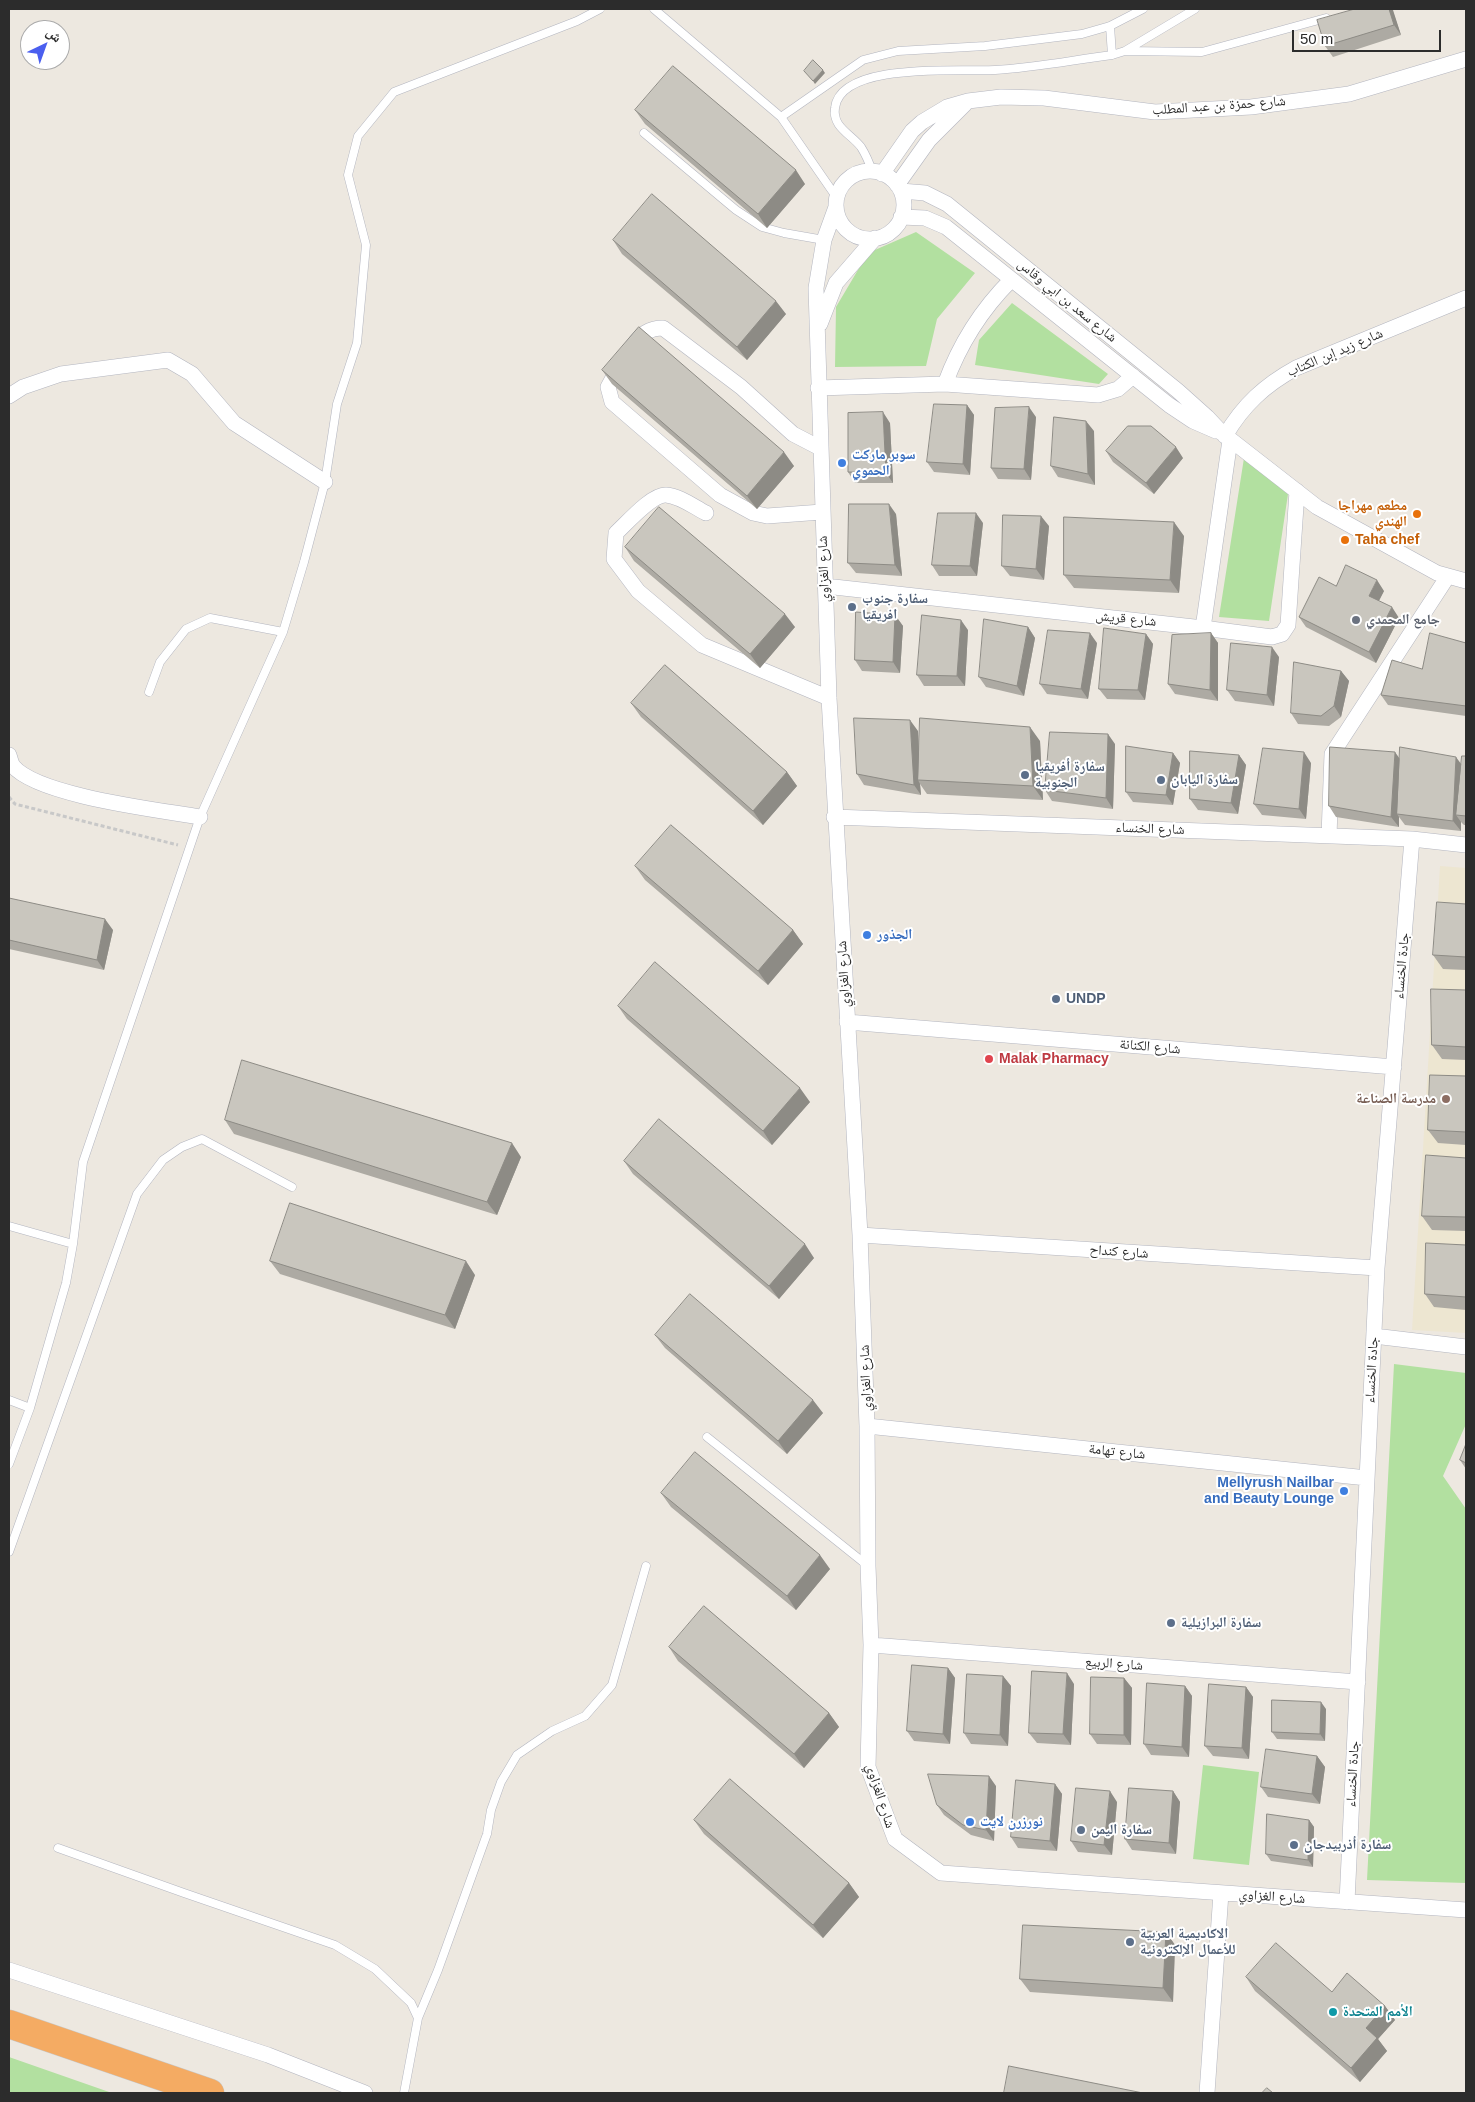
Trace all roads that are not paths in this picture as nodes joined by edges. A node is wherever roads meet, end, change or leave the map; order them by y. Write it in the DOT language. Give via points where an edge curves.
graph roads {
  1 [pos="600,9"];
  2 [pos="654,9"];
  3 [pos="1143,9"];
  4 [pos="1195,9"];
  5 [pos="1334,16"];
  6 [pos="1110,26"];
  7 [pos="1125,52"];
  8 [pos="1112,55"];
  9 [pos="1466,59"];
  10 [pos="968,101"];
  11 [pos="781,117"];
  12 [pos="644,133"];
  13 [pos="877,172"];
  14 [pos="899,188"];
  15 [pos="836,202"];
  16 [pos="901,217"];
  17 [pos="875,238"];
  18 [pos="824,240"];
  19 [pos="1011,280"];
  20 [pos="1466,298"];
  21 [pos="818,330"];
  22 [pos="1133,376"];
  23 [pos="945,384"];
  24 [pos="818,388"];
  25 [pos="9,396"];
  26 [pos="1226,436"];
  27 [pos="820,448"];
  28 [pos="325,482"];
  29 [pos="1297,491"];
  30 [pos="822,512"];
  31 [pos="706,513"];
  32 [pos="1448,576"];
  33 [pos="1466,581"];
  34 [pos="825,586"];
  35 [pos="1203,628"];
  36 [pos="283,632"];
  37 [pos="149,692"];
  38 [pos="829,698"];
  39 [pos="9,755"];
  40 [pos="200,817"];
  41 [pos="834,817"];
  42 [pos="1329,836"];
  43 [pos="1412,839"];
  44 [pos="1466,845"];
  45 [pos="847,1022"];
  46 [pos="1394,1067"];
  47 [pos="292,1187"];
  48 [pos="9,1226"];
  49 [pos="860,1234"];
  50 [pos="73,1244"];
  51 [pos="1377,1268"];
  52 [pos="1374,1336"];
  53 [pos="1466,1347"];
  54 [pos="9,1400"];
  55 [pos="30,1408"];
  56 [pos="868,1426"];
  57 [pos="707,1436"];
  58 [pos="9,1464"];
  59 [pos="1367,1478"];
  60 [pos="9,1552"];
  61 [pos="646,1566"];
  62 [pos="868,1566"];
  63 [pos="871,1645"];
  64 [pos="1358,1682"];
  65 [pos="58,1848"];
  66 [pos="1221,1893"];
  67 [pos="1348,1902"];
  68 [pos="1466,1910"];
  69 [pos="9,1970"];
  70 [pos="418,2018"];
  71 [pos="9,2024"];
  72 [pos="210,2093"];
  73 [pos="365,2093"];
  74 [pos="404,2093"];
  75 [pos="1206,2093"];
  1 -- 28 [label="lane" via="577,21 394,92 358,136 348,175 366,245 357,343 337,404"];
  2 -- 11 [label="lane"];
  3 -- 6 [label="lane"];
  4 -- 7 [label="lane"];
  5 -- 7 [label="lane" via="1202,52"];
  6 -- 8 [label="lane"];
  6 -- 11 [label="lane" via="1082,34 985,46 898,51 863,60"];
  7 -- 8 [label="lane"];
  8 -- 13 [label="lane" via="996,70 902,72 848,88 836,101 836,118"];
  9 -- 10 [label="street, شارع حمزة بن عبد المطلب" via="1349,94 1251,107 1155,112 1044,98 1001,97"];
  10 -- 13 [label="street, شارع حمزة بن عبد المطلب" via="922,122"];
  10 -- 14 [label="street" via="929,140"];
  11 -- 15 [label="lane"];
  12 -- 18 [label="lane" via="736,210 762,227"];
  13 -- 14 [label="street" via="888,176"];
  13 -- 15 [label="street" via="853,175 840,188"];
  14 -- 16 [label="street" via="903,209"];
  14 -- 26 [label="street, شارع سعد بن ابي وقاس" via="925,193 947,204 1193,404"];
  15 -- 17 [label="street" via="838,216 848,231 856,236"];
  15 -- 18 [label="street, شارع الغزاوي"];
  16 -- 17 [label="street" via="891,232"];
  16 -- 19 [label="street, شارع سعد بن ابي وقاس" via="925,218 946,227"];
  17 -- 21 [label="street, شارع الغزاوي" via="836,283"];
  18 -- 21 [label="street, شارع الغزاوي" via="816,288"];
  19 -- 22 [label="street, شارع سعد بن ابي وقاس"];
  19 -- 23 [label="street" via="984,310 965,338"];
  20 -- 26 [label="street, شارع زيد إبن الكتاب" via="1282,376 1255,396 1233,422"];
  21 -- 24 [label="street, شارع الغزاوي"];
  22 -- 23 [label="street" via="1118,389 1098,395"];
  22 -- 26 [label="street, شارع سعد بن ابي وقاس" via="1181,413"];
  23 -- 24 [label="street"];
  24 -- 27 [label="street, شارع الغزاوي"];
  25 -- 28 [label="street" via="23,386 61,374 168,360 192,374 234,423"];
  26 -- 29 [label="street, شارع سعد بن ابي وقاس"];
  26 -- 35 [label="street"];
  27 -- 30 [label="street, شارع الغزاوي"];
  27 -- 30 [label="street" via="792,434 741,387 663,328 652,328 638,337 608,388 612,402 720,495 752,513 767,516"];
  28 -- 36 [label="lane"];
  29 -- 32 [label="street, شارع سعد بن ابي وقاس" via="1317,507"];
  29 -- 35 [label="street, شارع قريش" via="1288,625 1282,634 1272,637"];
  30 -- 34 [label="street, شارع الغزاوي"];
  31 -- 38 [label="street" via="664,494 651,500 616,533 614,559 638,591 702,645"];
  32 -- 33 [label="street, شارع سعد بن ابي وقاس"];
  32 -- 42 [label="street" via="1332,754"];
  34 -- 35 [label="street, شارع قريش"];
  34 -- 38 [label="street, شارع الغزاوي"];
  36 -- 37 [label="lane" via="210,618 186,629 160,662"];
  36 -- 40 [label="lane"];
  38 -- 41 [label="street, شارع الغزاوي"];
  39 -- 40 [label="street" via="13,766 56,789"];
  40 -- 50 [label="lane" via="83,1162"];
  41 -- 42 [label="street, شارع الخنساء"];
  41 -- 45 [label="street, شارع الغزاوي"];
  42 -- 43 [label="street, شارع الخنساء"];
  43 -- 44 [label="street, شارع الخنساء"];
  43 -- 46 [label="street, جادة الخنساء"];
  45 -- 46 [label="street, شارع الكنانة"];
  45 -- 49 [label="street, شارع الغزاوي"];
  46 -- 51 [label="street, جادة الخنساء"];
  47 -- 60 [label="lane" via="202,1139 182,1146 163,1160 137,1194"];
  48 -- 50 [label="lane"];
  49 -- 51 [label="street, شارع كنداح"];
  49 -- 56 [label="street, شارع الغزاوي"];
  50 -- 55 [label="lane" via="66,1283"];
  51 -- 52 [label="street, جادة الخنساء"];
  52 -- 53 [label="street"];
  52 -- 59 [label="street, جادة الخنساء"];
  54 -- 55 [label="lane"];
  55 -- 58 [label="lane"];
  56 -- 59 [label="street, شارع تهامة"];
  56 -- 62 [label="street, شارع الغزاوي"];
  57 -- 62 [label="lane"];
  59 -- 64 [label="street, جادة الخنساء"];
  61 -- 70 [label="lane" via="612,1685 585,1716 552,1730 517,1755 501,1782 487,1834"];
  62 -- 63 [label="street, شارع الغزاوي"];
  63 -- 64 [label="street, شارع الربيع"];
  63 -- 66 [label="street, شارع الغزاوي" via="868,1767 895,1839 941,1873"];
  64 -- 67 [label="street, جادة الخنساء"];
  65 -- 70 [label="lane" via="335,1944 375,1968 411,2003"];
  66 -- 67 [label="street, شارع الغزاوي"];
  66 -- 75 [label="street"];
  67 -- 68 [label="street, شارع الغزاوي"];
  69 -- 73 [label="street" via="259,2052"];
  70 -- 74 [label="lane"];
  71 -- 72 [label="highway"];
}
